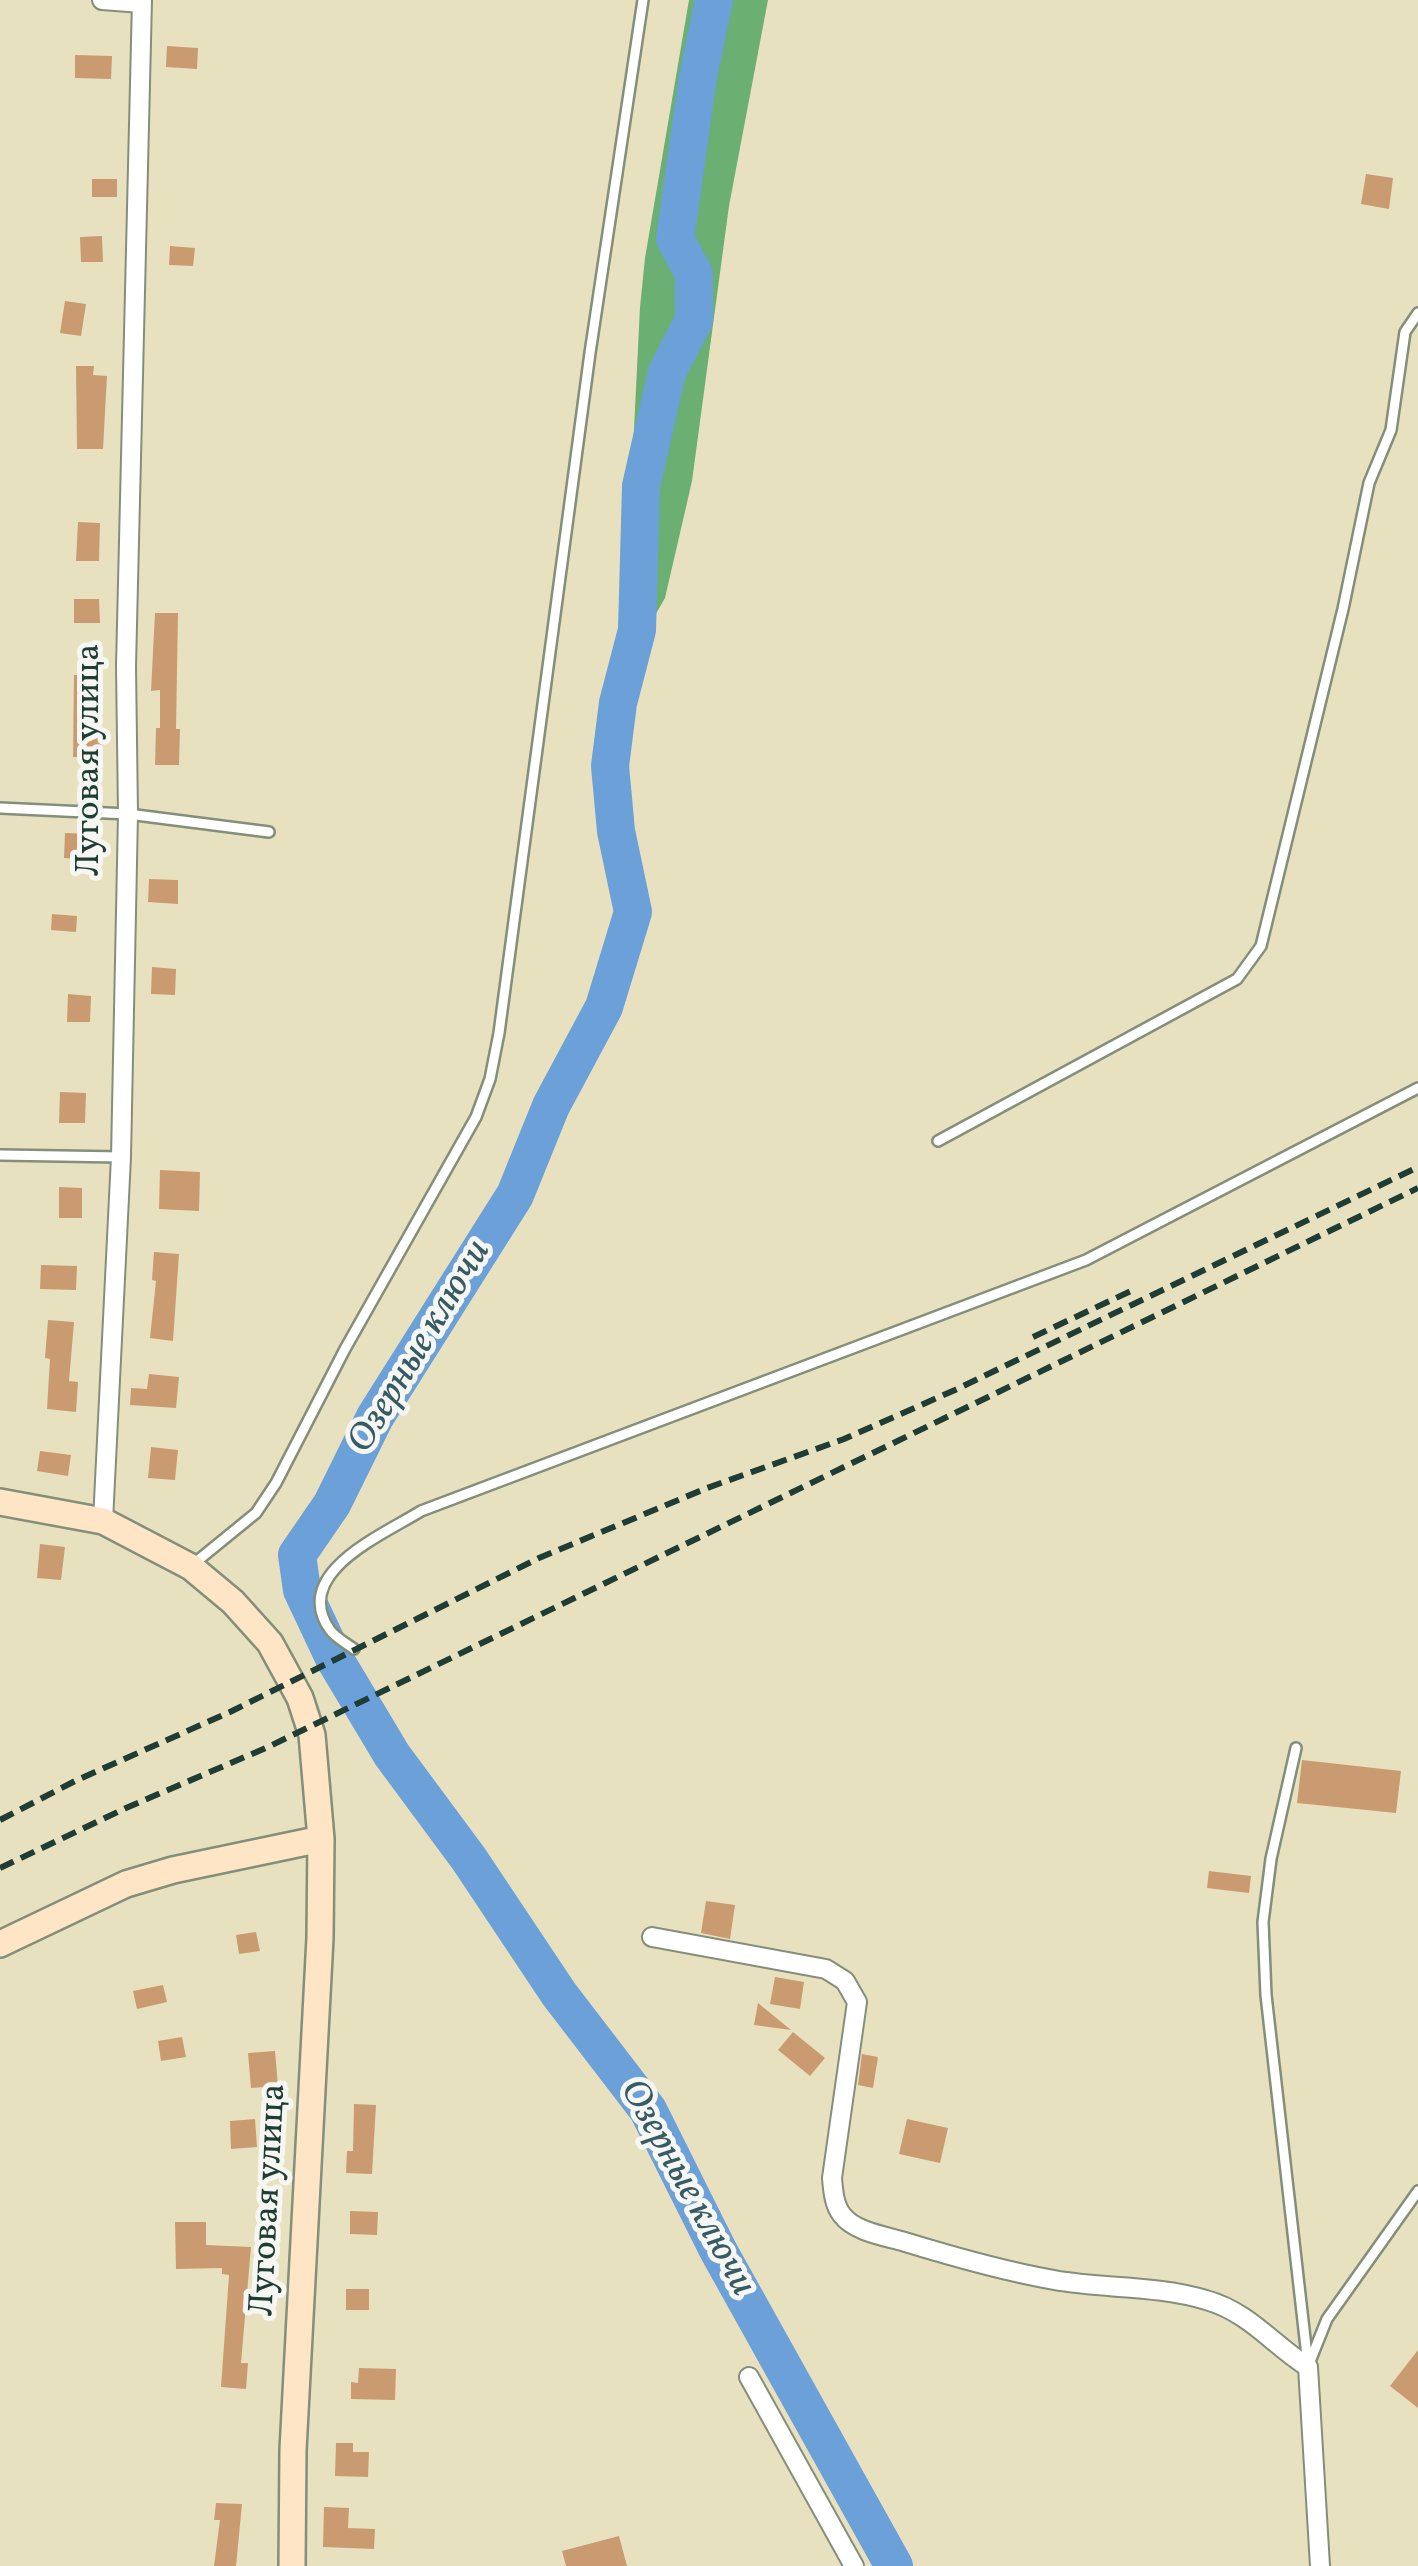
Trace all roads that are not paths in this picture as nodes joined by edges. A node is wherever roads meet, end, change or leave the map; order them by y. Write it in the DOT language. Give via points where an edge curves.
graph roads {
  1 [pos="102,0"];
  2 [pos="642,0"];
  3 [pos="142,2"];
  4 [pos="1418,313"];
  5 [pos="0,808"];
  6 [pos="128,814"];
  7 [pos="269,832"];
  8 [pos="1418,1088"];
  9 [pos="938,1140"];
  10 [pos="0,1155"];
  11 [pos="121,1156"];
  12 [pos="0,1502"];
  13 [pos="103,1521"];
  14 [pos="191,1567"];
  15 [pos="354,1649"];
  16 [pos="1296,1748"];
  17 [pos="321,1839"];
  18 [pos="652,1937"];
  19 [pos="0,1944"];
  20 [pos="1418,2191"];
  21 [pos="1308,2366"];
  22 [pos="749,2377"];
  23 [pos="292,2566"];
  24 [pos="854,2566"];
  25 [pos="1320,2566"];
  1 -- 3 [label="street"];
  2 -- 14 [label="lane" via="490,1079 276,1483 256,1513"];
  3 -- 6 [label="street, Луговая улица"];
  4 -- 9 [label="lane" via="1405,332 1391,430 1369,483 1261,946 1237,979"];
  5 -- 6 [label="lane"];
  6 -- 7 [label="lane"];
  6 -- 11 [label="street, Луговая улица"];
  8 -- 15 [label="lane" via="1086,1260 421,1511 343,1560 320,1590 330,1631"];
  10 -- 11 [label="lane"];
  11 -- 13 [label="street, Луговая улица"];
  12 -- 13 [label="main road, Луговая улица"];
  13 -- 14 [label="main road, Луговая улица"];
  14 -- 17 [label="main road, Луговая улица" via="270,1643 300,1698 312,1735"];
  16 -- 21 [label="lane" via="1264,1922 1266,1995"];
  17 -- 19 [label="main road" via="126,1884"];
  17 -- 23 [label="main road, Луговая улица"];
  18 -- 21 [label="street" via="826,1969 845,1981 857,2002 832,2178 842,2216 859,2228 1055,2280 1204,2299 1238,2310"];
  20 -- 21 [label="lane" via="1327,2318"];
  21 -- 25 [label="street"];
  22 -- 24 [label="street"];
}
